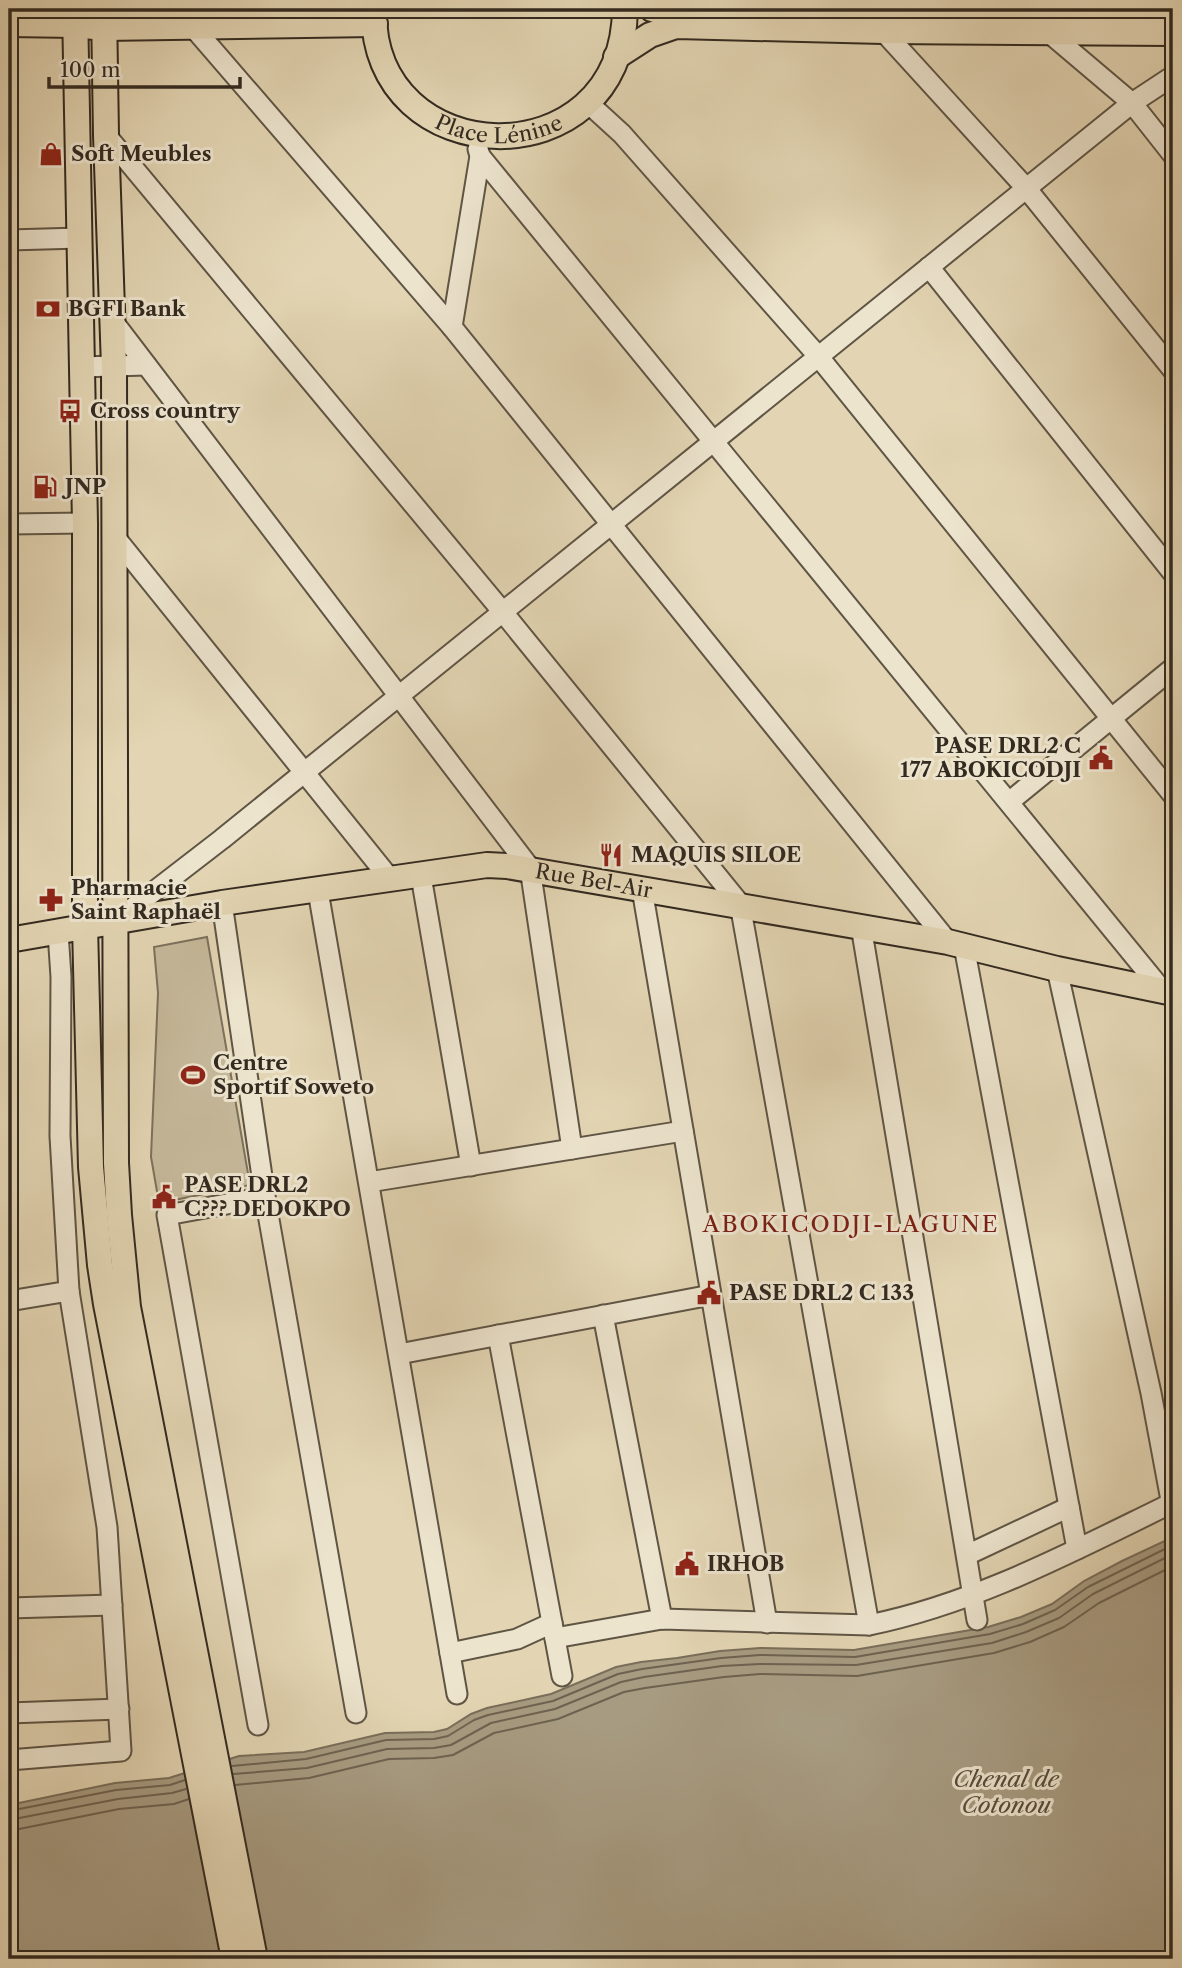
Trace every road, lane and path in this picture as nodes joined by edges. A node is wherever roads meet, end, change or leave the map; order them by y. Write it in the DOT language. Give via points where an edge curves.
graph roads {
  1 [pos="625,9"];
  2 [pos="652,9"];
  3 [pos="862,9"];
  4 [pos="1028,10"];
  5 [pos="1173,11"];
  6 [pos="374,16"];
  7 [pos="75,17"];
  8 [pos="104,18"];
  9 [pos="9,24"];
  10 [pos="193,27"];
  11 [pos="883,31"];
  12 [pos="1047,31"];
  13 [pos="1173,33"];
  14 [pos="616,57"];
  15 [pos="1173,76"];
  16 [pos="587,102"];
  17 [pos="1132,103"];
  18 [pos="106,135"];
  19 [pos="477,145"];
  20 [pos="1173,155"];
  21 [pos="1027,188"];
  22 [pos="80,238"];
  23 [pos="9,240"];
  24 [pos="929,267"];
  25 [pos="112,320"];
  26 [pos="452,327"];
  27 [pos="818,356"];
  28 [pos="146,365"];
  29 [pos="114,366"];
  30 [pos="81,367"];
  31 [pos="1173,370"];
  32 [pos="713,441"];
  33 [pos="85,523"];
  34 [pos="9,524"];
  35 [pos="610,524"];
  36 [pos="114,537"];
  37 [pos="1173,573"];
  38 [pos="502,611"];
  39 [pos="1173,668"];
  40 [pos="399,695"];
  41 [pos="1111,719"];
  42 [pos="304,771"];
  43 [pos="1173,795"];
  44 [pos="1009,802"];
  45 [pos="530,868"];
  46 [pos="421,876"];
  47 [pos="391,880"];
  48 [pos="642,888"];
  49 [pos="318,891"];
  50 [pos="222,903"];
  51 [pos="740,904"];
  52 [pos="117,920"];
  53 [pos="85,926"];
  54 [pos="861,926"];
  55 [pos="58,932"];
  56 [pos="9,940"];
  57 [pos="956,944"];
  58 [pos="1057,970"];
  59 [pos="1168,992"];
  60 [pos="683,1131"];
  61 [pos="572,1149"];
  62 [pos="471,1166"];
  63 [pos="369,1182"];
  64 [pos="265,1197"];
  65 [pos="69,1291"];
  66 [pos="711,1295"];
  67 [pos="9,1301"];
  68 [pos="603,1315"];
  69 [pos="498,1335"];
  70 [pos="399,1354"];
  71 [pos="1069,1507"];
  72 [pos="1172,1507"];
  73 [pos="1077,1549"];
  74 [pos="967,1555"];
  75 [pos="973,1596"];
  76 [pos="112,1605"];
  77 [pos="9,1608"];
  78 [pos="662,1619"];
  79 [pos="977,1620"];
  80 [pos="766,1623"];
  81 [pos="869,1625"];
  82 [pos="554,1631"];
  83 [pos="450,1653"];
  84 [pos="562,1675"];
  85 [pos="457,1695"];
  86 [pos="119,1709"];
  87 [pos="9,1713"];
  88 [pos="356,1713"];
  89 [pos="258,1725"];
  90 [pos="200,1731"];
  91 [pos="9,1760"];
  92 [pos="234,1959"];
  93 [pos="255,1959"];
  1 -- 14 [label="main road, Place Lénine"];
  2 -- 3 [label="main road" via="680,13"];
  3 -- 4 [label="main road"];
  4 -- 5 [label="main road"];
  6 -- 10 [label="main road"];
  6 -- 19 [label="main road, Place Lénine" via="385,64 407,97"];
  7 -- 8 [label="main road"];
  7 -- 9 [label="main road"];
  7 -- 22 [label="main road"];
  8 -- 10 [label="main road"];
  8 -- 18 [label="main road"];
  10 -- 26 [label="street"];
  11 -- 12 [label="main road"];
  11 -- 14 [label="main road" via="676,26 649,35"];
  11 -- 21 [label="street"];
  12 -- 13 [label="main road"];
  12 -- 17 [label="street"];
  14 -- 16 [label="main road, Place Lénine"];
  15 -- 17 [label="street"];
  16 -- 19 [label="main road, Place Lénine" via="563,120 535,132"];
  16 -- 27 [label="street" via="622,134"];
  17 -- 20 [label="street"];
  17 -- 21 [label="street"];
  18 -- 25 [label="main road"];
  18 -- 38 [label="street"];
  19 -- 26 [label="street"];
  19 -- 32 [label="street"];
  21 -- 24 [label="street"];
  21 -- 31 [label="street"];
  22 -- 23 [label="street"];
  22 -- 30 [label="main road"];
  24 -- 27 [label="street"];
  24 -- 37 [label="street"];
  25 -- 28 [label="street"];
  25 -- 29 [label="main road"];
  26 -- 35 [label="street"];
  27 -- 32 [label="street"];
  27 -- 41 [label="street"];
  28 -- 29 [label="street"];
  28 -- 40 [label="street"];
  29 -- 30 [label="street"];
  29 -- 36 [label="main road"];
  30 -- 33 [label="main road"];
  32 -- 35 [label="street"];
  32 -- 44 [label="street"];
  33 -- 34 [label="street"];
  33 -- 53 [label="main road"];
  35 -- 38 [label="street"];
  35 -- 57 [label="street"];
  36 -- 42 [label="street"];
  36 -- 52 [label="main road"];
  38 -- 40 [label="street"];
  38 -- 51 [label="street"];
  39 -- 41 [label="street"];
  40 -- 42 [label="street"];
  40 -- 45 [label="street"];
  41 -- 43 [label="street"];
  41 -- 44 [label="street"];
  42 -- 47 [label="street"];
  42 -- 52 [label="street"];
  44 -- 59 [label="street"];
  45 -- 46 [label="main road, Rue Bel-Air" via="487,865"];
  45 -- 48 [label="main road, Rue Bel-Air"];
  45 -- 61 [label="street"];
  46 -- 47 [label="main road, Rue Bel-Air"];
  46 -- 62 [label="street"];
  47 -- 49 [label="main road, Rue Bel-Air"];
  48 -- 51 [label="main road, Rue Bel-Air"];
  48 -- 60 [label="street"];
  49 -- 50 [label="main road, Rue Bel-Air"];
  49 -- 63 [label="street"];
  50 -- 52 [label="main road, Rue Bel-Air"];
  50 -- 64 [label="street"];
  51 -- 54 [label="main road, Rue Bel-Air"];
  51 -- 81 [label="street"];
  52 -- 53 [label="main road, Rue Bel-Air"];
  52 -- 90 [label="main road" via="116,1163 128,1307"];
  53 -- 55 [label="main road, Rue Bel-Air"];
  53 -- 90 [label="main road" via="91,1167 100,1265"];
  54 -- 57 [label="main road, Rue Bel-Air"];
  54 -- 74 [label="street"];
  55 -- 56 [label="main road, Rue Bel-Air"];
  55 -- 65 [label="street" via="60,1136"];
  57 -- 58 [label="main road, Rue Bel-Air"];
  57 -- 71 [label="street"];
  58 -- 59 [label="main road, Rue Bel-Air"];
  58 -- 72 [label="street"];
  60 -- 61 [label="street"];
  60 -- 66 [label="street"];
  61 -- 62 [label="street"];
  62 -- 63 [label="street"];
  63 -- 70 [label="street"];
  64 -- 88 [label="street"];
  64 -- 89 [label="street" via="167,1215"];
  65 -- 67 [label="street"];
  65 -- 76 [label="street" via="107,1527"];
  66 -- 68 [label="street"];
  66 -- 80 [label="street"];
  68 -- 69 [label="street"];
  68 -- 78 [label="street"];
  69 -- 70 [label="street"];
  69 -- 82 [label="street"];
  70 -- 83 [label="street"];
  71 -- 73 [label="street"];
  71 -- 74 [label="street"];
  72 -- 73 [label="street"];
  73 -- 75 [label="street"];
  74 -- 75 [label="street"];
  75 -- 79 [label="street"];
  75 -- 81 [label="street"];
  76 -- 77 [label="street"];
  76 -- 86 [label="street"];
  78 -- 80 [label="street"];
  78 -- 82 [label="street"];
  80 -- 81 [label="street"];
  82 -- 83 [label="street"];
  82 -- 84 [label="street"];
  83 -- 85 [label="street"];
  86 -- 87 [label="street"];
  86 -- 91 [label="street" via="121,1751"];
  90 -- 92 [label="main road"];
  90 -- 93 [label="main road"];
}
